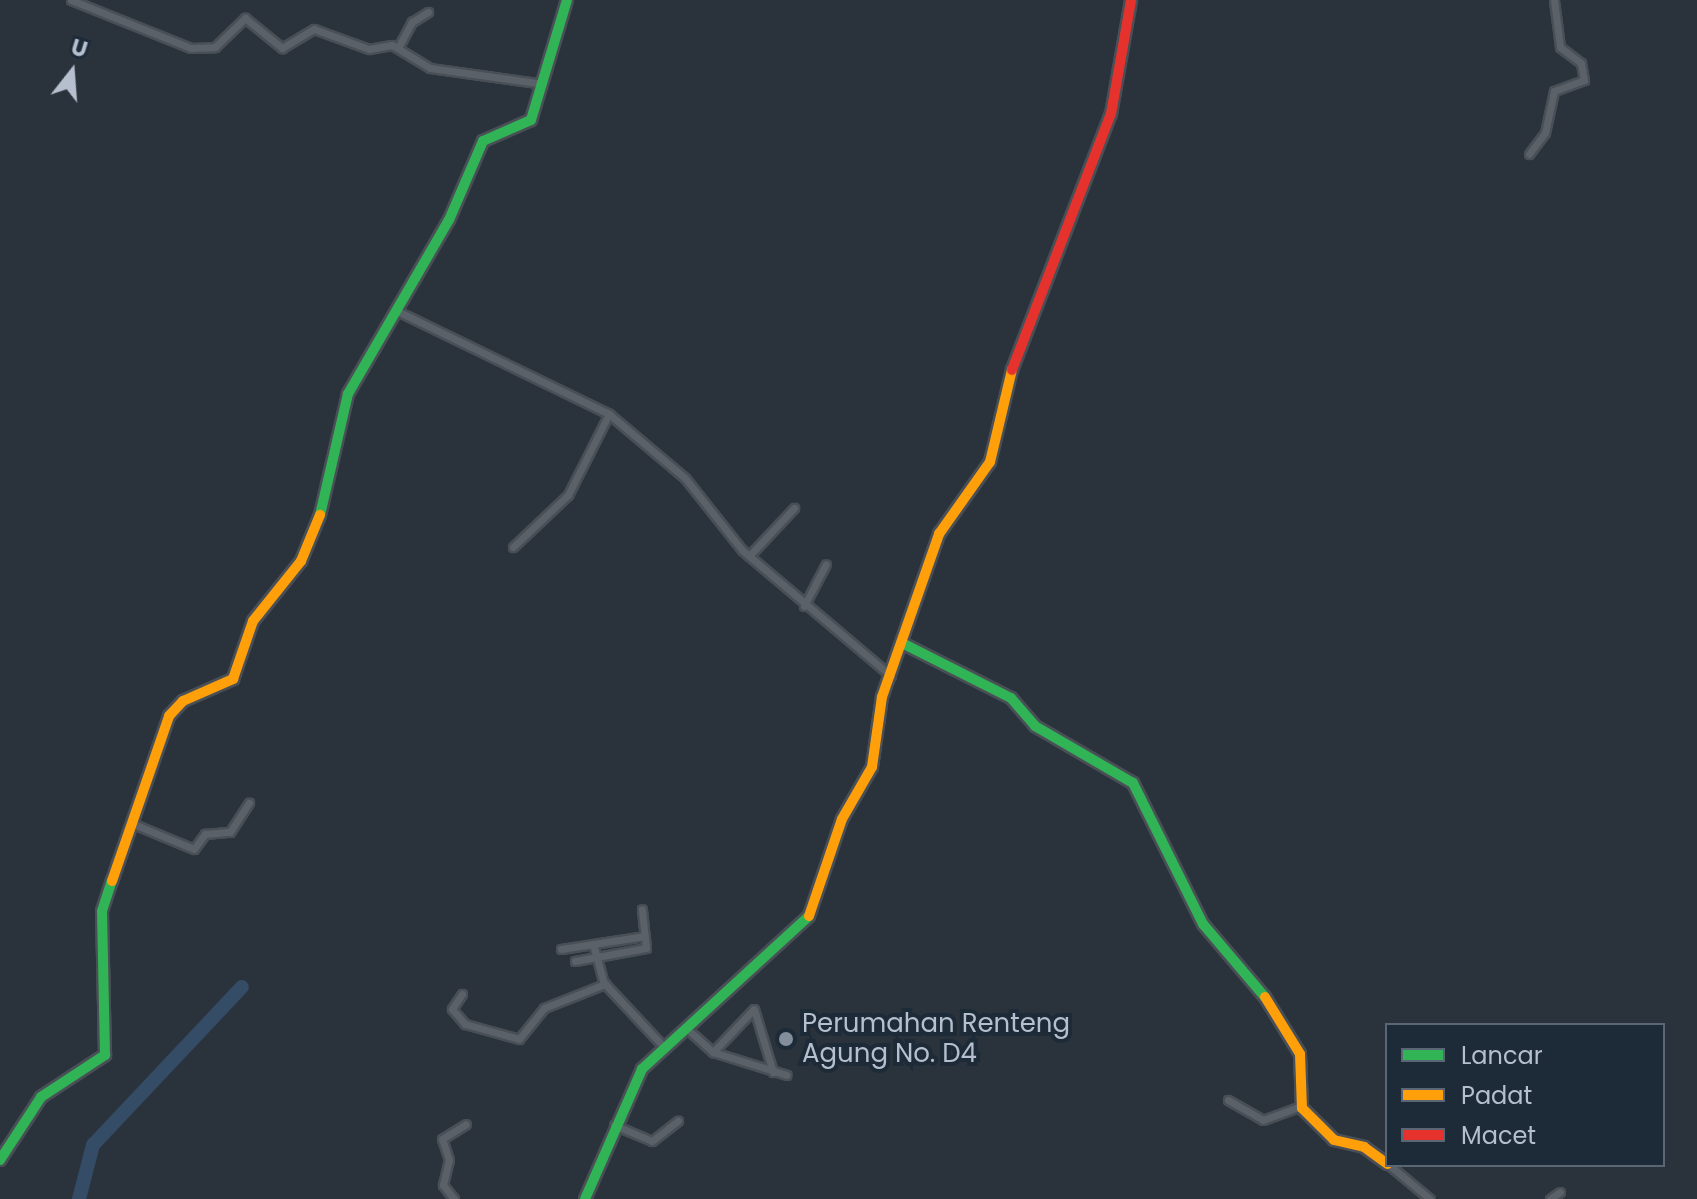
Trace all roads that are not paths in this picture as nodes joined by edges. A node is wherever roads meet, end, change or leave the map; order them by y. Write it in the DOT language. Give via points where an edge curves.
graph roads {
  1 [pos="71,0"];
  2 [pos="567,0"];
  3 [pos="1131,0"];
  4 [pos="1554,0"];
  5 [pos="428,12"];
  6 [pos="398,48"];
  7 [pos="537,83"];
  8 [pos="1529,154"];
  9 [pos="395,310"];
  10 [pos="609,414"];
  11 [pos="794,508"];
  12 [pos="513,547"];
  13 [pos="749,556"];
  14 [pos="826,564"];
  15 [pos="804,606"];
  16 [pos="904,644"];
  17 [pos="891,676"];
  18 [pos="249,803"];
  19 [pos="129,822"];
  20 [pos="642,909"];
  21 [pos="645,936"];
  22 [pos="593,944"];
  23 [pos="561,949"];
  24 [pos="596,956"];
  25 [pos="575,961"];
  26 [pos="604,984"];
  27 [pos="462,994"];
  28 [pos="685,1027"];
  29 [pos="664,1047"];
  30 [pos="713,1052"];
  31 [pos="773,1072"];
  32 [pos="787,1075"];
  33 [pos="1228,1100"];
  34 [pos="1301,1106"];
  35 [pos="678,1121"];
  36 [pos="466,1124"];
  37 [pos="614,1125"];
  38 [pos="0,1160"];
  39 [pos="1385,1162"];
  40 [pos="1392,1167"];
  41 [pos="1560,1192"];
  42 [pos="454,1199"];
  43 [pos="585,1199"];
  44 [pos="1430,1199"];
  45 [pos="1550,1199"];
  1 -- 6 [label="street" via="191,48 215,47 245,18 282,48 309,28 353,46"];
  2 -- 7 [label="street"];
  3 -- 16 [label="street" via="1111,114 1010,374 990,462 939,534"];
  4 -- 8 [label="street" via="1560,47 1581,63 1584,80 1554,91 1545,133"];
  5 -- 6 [label="street" via="412,22"];
  6 -- 7 [label="street" via="430,68"];
  7 -- 9 [label="street" via="529,124 483,141 449,220"];
  9 -- 10 [label="street"];
  9 -- 19 [label="street" via="344,404 319,520 301,561 253,621 233,679 183,701 169,716"];
  10 -- 12 [label="street" via="568,495"];
  10 -- 13 [label="street" via="685,478"];
  11 -- 13 [label="street"];
  13 -- 15 [label="street"];
  14 -- 15 [label="street"];
  15 -- 17 [label="street"];
  16 -- 17 [label="street"];
  16 -- 34 [label="street" via="1011,698 1042,731 1133,783 1203,924 1254,980 1300,1054"];
  17 -- 28 [label="street" via="872,767 842,819 812,915"];
  18 -- 19 [label="street" via="230,832 205,834 194,849"];
  19 -- 38 [label="street" via="101,919 106,1053 41,1097"];
  20 -- 21 [label="street"];
  21 -- 22 [label="street"];
  21 -- 24 [label="street" via="646,948"];
  22 -- 23 [label="street"];
  22 -- 24 [label="street"];
  24 -- 25 [label="street"];
  24 -- 26 [label="street"];
  26 -- 27 [label="street" via="544,1008 519,1039 462,1022 451,1007"];
  26 -- 29 [label="street"];
  28 -- 29 [label="street"];
  28 -- 30 [label="street"];
  29 -- 37 [label="street" via="635,1080"];
  30 -- 31 [label="street"];
  30 -- 31 [label="street" via="754,1009"];
  31 -- 32 [label="street"];
  33 -- 34 [label="street" via="1263,1120"];
  34 -- 39 [label="street" via="1334,1140 1364,1147"];
  35 -- 37 [label="street" via="652,1141"];
  36 -- 42 [label="street" via="442,1139 449,1160 443,1185"];
  37 -- 43 [label="street"];
  40 -- 44 [label="street"];
  41 -- 45 [label="street"];
}
